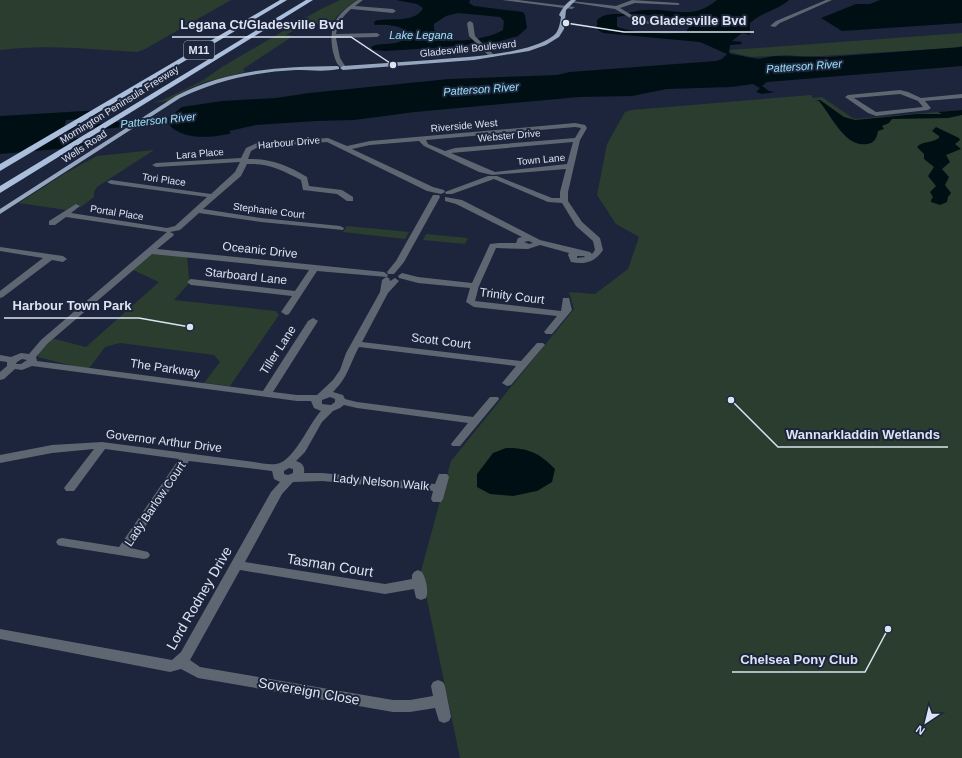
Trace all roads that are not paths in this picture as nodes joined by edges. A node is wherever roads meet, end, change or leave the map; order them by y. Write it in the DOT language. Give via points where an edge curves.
graph roads {
  1 [pos="276,0"];
  2 [pos="284,0"];
  3 [pos="310,0"];
  4 [pos="319,0"];
  5 [pos="361,0"];
  6 [pos="504,0"];
  7 [pos="830,0"];
  8 [pos="574,3"];
  9 [pos="678,4"];
  10 [pos="350,7"];
  11 [pos="616,8"];
  12 [pos="393,11"];
  13 [pos="256,17"];
  14 [pos="274,22"];
  15 [pos="470,23"];
  16 [pos="661,24"];
  17 [pos="773,26"];
  18 [pos="377,35"];
  19 [pos="333,36"];
  20 [pos="492,56"];
  21 [pos="339,66"];
  22 [pos="962,96"];
  23 [pos="178,97"];
  24 [pos="920,100"];
  25 [pos="421,139"];
  26 [pos="577,140"];
  27 [pos="348,148"];
  28 [pos="445,153"];
  29 [pos="245,161"];
  30 [pos="156,165"];
  31 [pos="571,166"];
  32 [pos="0,168"];
  33 [pos="493,176"];
  34 [pos="111,182"];
  35 [pos="0,190"];
  36 [pos="213,196"];
  37 [pos="445,196"];
  38 [pos="350,199"];
  39 [pos="564,201"];
  40 [pos="76,206"];
  41 [pos="197,210"];
  42 [pos="0,212"];
  43 [pos="64,214"];
  44 [pos="52,222"];
  45 [pos="340,228"];
  46 [pos="171,231"];
  47 [pos="527,241"];
  48 [pos="0,248"];
  49 [pos="150,250"];
  50 [pos="50,257"];
  51 [pos="63,259"];
  52 [pos="315,268"];
  53 [pos="392,277"];
  54 [pos="192,282"];
  55 [pos="475,286"];
  56 [pos="298,294"];
  57 [pos="0,295"];
  58 [pos="566,300"];
  59 [pos="286,312"];
  60 [pos="564,314"];
  61 [pos="313,321"];
  62 [pos="549,332"];
  63 [pos="44,342"];
  64 [pos="356,344"];
  65 [pos="540,345"];
  66 [pos="0,358"];
  67 [pos="30,360"];
  68 [pos="15,361"];
  69 [pos="523,364"];
  70 [pos="0,377"];
  71 [pos="338,382"];
  72 [pos="507,384"];
  73 [pos="266,394"];
  74 [pos="494,399"];
  75 [pos="328,402"];
  76 [pos="475,421"];
  77 [pos="456,444"];
  78 [pos="102,445"];
  79 [pos="187,456"];
  80 [pos="0,459"];
  81 [pos="288,472"];
  82 [pos="70,488"];
  83 [pos="440,488"];
  84 [pos="62,542"];
  85 [pos="123,551"];
  86 [pos="144,555"];
  87 [pos="236,565"];
  88 [pos="419,585"];
  89 [pos="0,634"];
  90 [pos="182,662"];
  91 [pos="438,686"];
  92 [pos="440,701"];
  93 [pos="444,717"];
  1 -- 13 [label="highway"];
  2 -- 13 [label="highway, Mornington Peninsula Freeway / M11"];
  3 -- 14 [label="highway, Mornington Peninsula Freeway / M11"];
  4 -- 14 [label="highway"];
  5 -- 10 [label="street"];
  6 -- 8 [label="street"];
  7 -- 17 [label="street"];
  8 -- 11 [label="street"];
  8 -- 20 [label="main road, Gladesville Boulevard" via="564,16 560,33 548,42 527,50"];
  9 -- 11 [label="street" via="634,2"];
  10 -- 12 [label="street"];
  10 -- 19 [label="street" via="336,22"];
  11 -- 16 [label="street" via="639,21"];
  13 -- 32 [label="highway, Mornington Peninsula Freeway / M11"];
  14 -- 35 [label="highway, Mornington Peninsula Freeway / M11"];
  15 -- 20 [label="street" via="471,32"];
  18 -- 19 [label="street"];
  19 -- 21 [label="street"];
  20 -- 21 [label="main road, Gladesville Boulevard"];
  21 -- 23 [label="main road, Gladesville Boulevard" via="270,70 231,76 204,84"];
  22 -- 24 [label="street"];
  23 -- 42 [label="main road, Wells Road"];
  24 -- 24 [label="street" via="929,108 876,114 848,97 900,92"];
  25 -- 26 [label="street, Riverside West" via="583,126"];
  25 -- 27 [label="street, Riverside West" via="362,144"];
  25 -- 28 [label="street" via="424,144"];
  26 -- 28 [label="street, Webster Drive" via="455,150"];
  26 -- 31 [label="street"];
  27 -- 29 [label="street, Harbour Drive" via="323,139 257,145 247,150"];
  27 -- 37 [label="street, Harbour Drive"];
  28 -- 33 [label="street"];
  29 -- 30 [label="street, Lara Place"];
  29 -- 36 [label="street, Harbour Drive" via="240,173"];
  29 -- 38 [label="street, Lara Place" via="270,162 304,179 306,188 339,192"];
  31 -- 33 [label="street, Town Lane"];
  31 -- 39 [label="street"];
  33 -- 37 [label="street, Town Lane"];
  33 -- 39 [label="street" via="551,200"];
  34 -- 36 [label="street, Tori Place"];
  36 -- 41 [label="street, Harbour Drive"];
  37 -- 47 [label="street, Harbour Drive"];
  37 -- 53 [label="street"];
  39 -- 47 [label="street" via="579,224 598,240 597,254 581,255 550,250"];
  40 -- 43 [label="street, Portal Place"];
  41 -- 45 [label="street, Stephanie Court"];
  41 -- 46 [label="street, Harbour Drive"];
  43 -- 44 [label="street, Portal Place"];
  43 -- 46 [label="street, Portal Place"];
  46 -- 49 [label="street, Harbour Drive"];
  47 -- 55 [label="street, Trinity Court" via="493,246"];
  48 -- 50 [label="street"];
  49 -- 52 [label="street, Oceanic Drive"];
  49 -- 63 [label="street, Harbour Drive"];
  50 -- 51 [label="street"];
  50 -- 57 [label="street"];
  52 -- 53 [label="street, Oceanic Drive"];
  52 -- 56 [label="street"];
  53 -- 55 [label="street, Oceanic Drive"];
  53 -- 64 [label="street"];
  54 -- 56 [label="street, Starboard Lane"];
  55 -- 60 [label="street, Trinity Court" via="470,301 473,304"];
  56 -- 59 [label="street"];
  58 -- 60 [label="street" via="567,309"];
  60 -- 62 [label="street"];
  61 -- 73 [label="street, Tiller Lane"];
  63 -- 67 [label="street, Harbour Drive"];
  63 -- 68 [label="street, Harbour Drive"];
  64 -- 69 [label="street, Scott Court"];
  64 -- 71 [label="street"];
  65 -- 69 [label="street"];
  66 -- 68 [label="street"];
  67 -- 68 [label="street, The Parkway" via="28,356"];
  67 -- 73 [label="street, The Parkway"];
  68 -- 70 [label="street, Harbour Drive"];
  69 -- 72 [label="street"];
  71 -- 75 [label="street"];
  71 -- 75 [label="street"];
  73 -- 75 [label="street, The Parkway"];
  74 -- 76 [label="street"];
  75 -- 76 [label="street, The Parkway"];
  75 -- 81 [label="street"];
  76 -- 77 [label="street"];
  78 -- 79 [label="street, Governor Arthur Drive"];
  78 -- 80 [label="street, Governor Arthur Drive" via="39,451"];
  78 -- 82 [label="street"];
  79 -- 81 [label="street, Governor Arthur Drive"];
  79 -- 85 [label="street, Lady Barlow Court"];
  81 -- 83 [label="street, Lady Nelson Walk"];
  81 -- 87 [label="street, Lord Rodney Drive"];
  84 -- 85 [label="street, Lady Barlow Court"];
  85 -- 86 [label="street, Lady Barlow Court"];
  87 -- 88 [label="street, Tasman Court" via="376,588"];
  87 -- 90 [label="street, Lord Rodney Drive"];
  89 -- 90 [label="street, Lord Rodney Drive" via="170,666"];
  90 -- 92 [label="street, Sovereign Close" via="198,672 393,706"];
  91 -- 92 [label="street"];
  92 -- 93 [label="street"];
}
